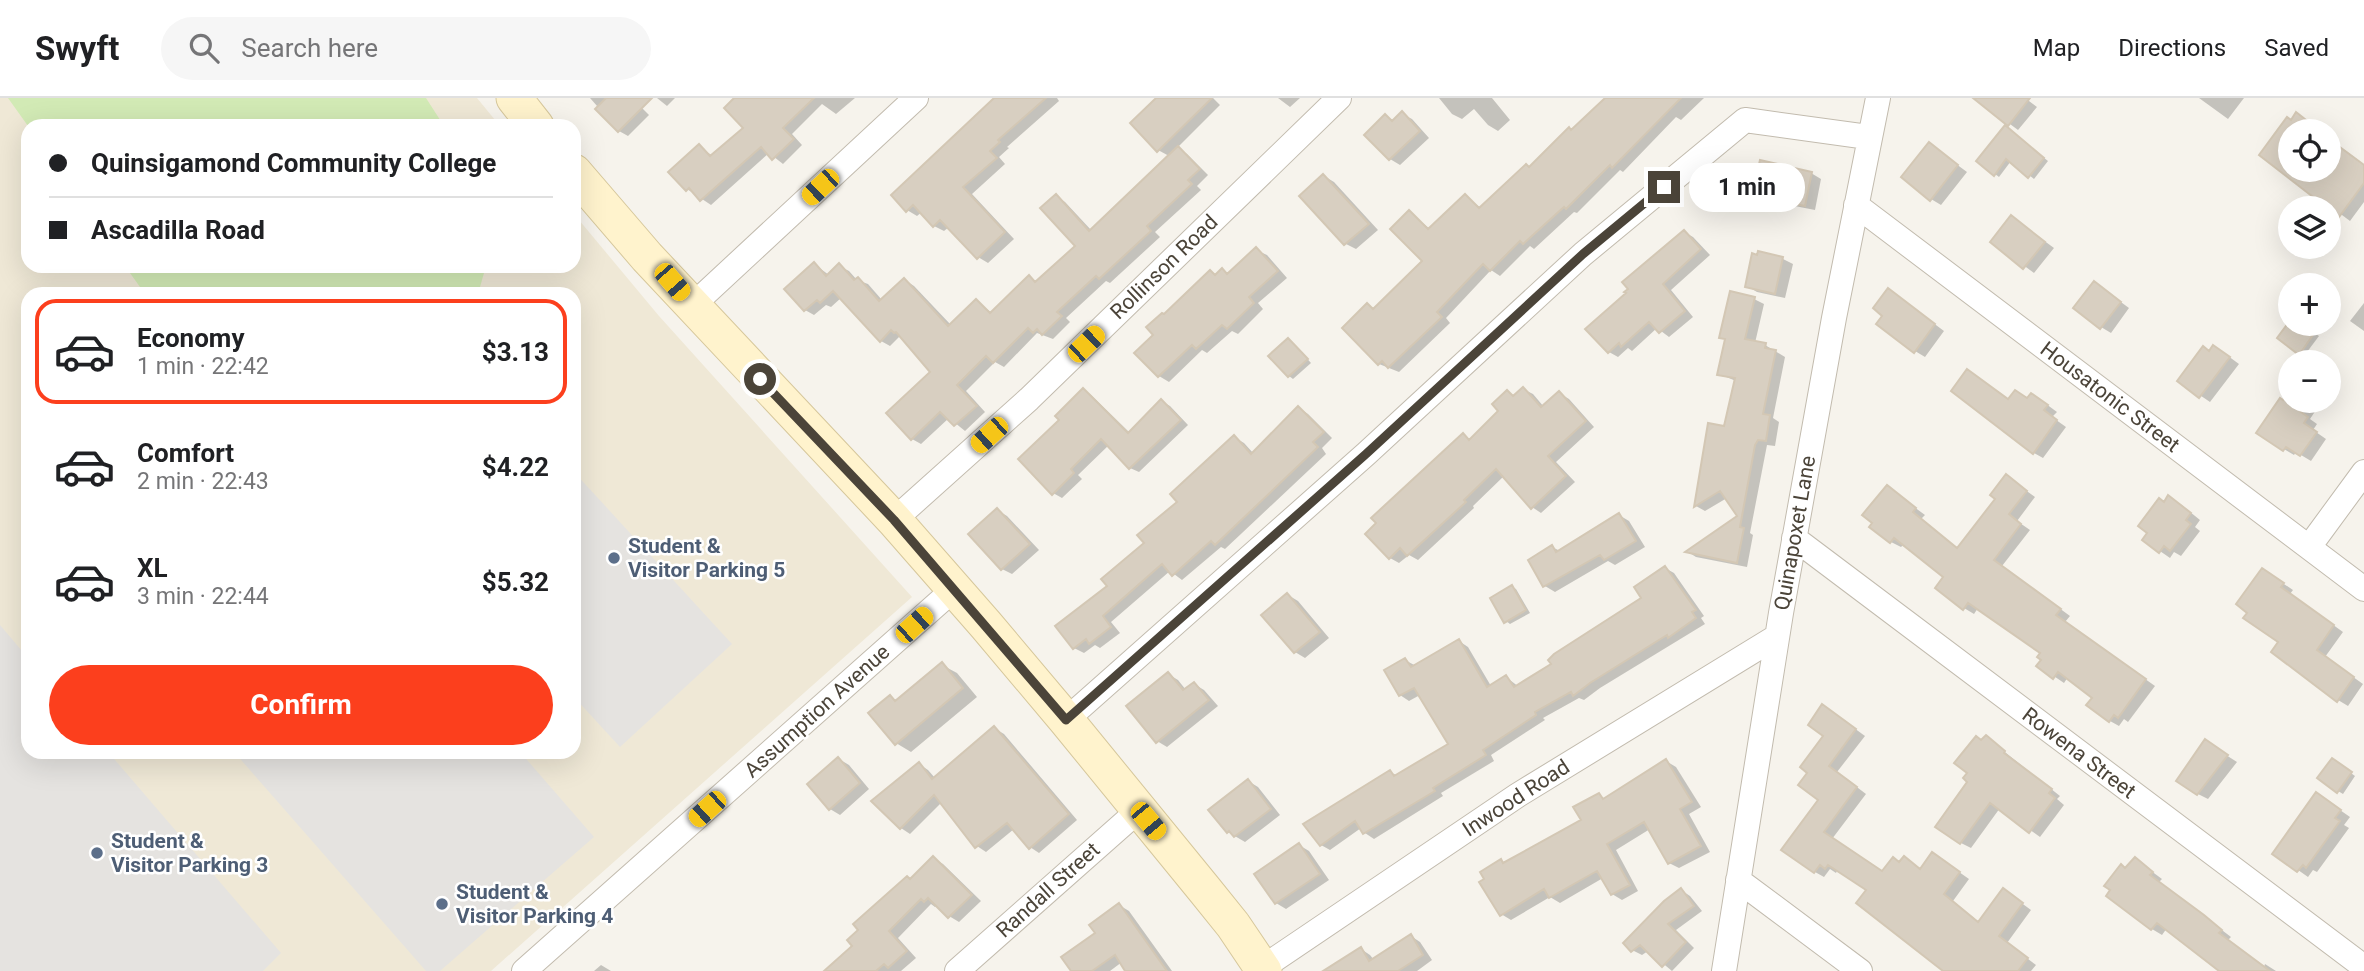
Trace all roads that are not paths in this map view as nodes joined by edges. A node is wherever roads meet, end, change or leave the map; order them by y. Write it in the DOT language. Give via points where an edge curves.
graph roads {
  1 [pos="514,98"];
  2 [pos="916,98"];
  3 [pos="1339,98"];
  4 [pos="1878,98"];
  5 [pos="530,119"];
  6 [pos="1868,137"];
  7 [pos="581,180"];
  8 [pos="1856,205"];
  9 [pos="693,305"];
  10 [pos="2364,472"];
  11 [pos="894,520"];
  12 [pos="1794,538"];
  13 [pos="2309,547"];
  14 [pos="2364,589"];
  15 [pos="953,590"];
  16 [pos="1776,637"];
  17 [pos="1066,720"];
  18 [pos="1139,810"];
  19 [pos="1738,880"];
  20 [pos="2364,967"];
  21 [pos="1263,970"];
  22 [pos="524,971"];
  23 [pos="957,971"];
  24 [pos="1724,971"];
  25 [pos="1860,971"];
  1 -- 5 [label="main road"];
  2 -- 9 [label="street"];
  3 -- 11 [label="street, Rollinson Road" via="1029,398"];
  4 -- 6 [label="street, Quinapoxet Lane"];
  6 -- 8 [label="street, Quinapoxet Lane"];
  6 -- 17 [label="street" via="1745,120 1583,254"];
  7 -- 9 [label="main road"];
  8 -- 12 [label="street, Quinapoxet Lane"];
  8 -- 13 [label="street, Housatonic Street"];
  9 -- 11 [label="main road"];
  10 -- 13 [label="street"];
  11 -- 15 [label="main road"];
  12 -- 16 [label="street, Quinapoxet Lane"];
  12 -- 20 [label="street, Rowena Street"];
  13 -- 14 [label="street, Housatonic Street"];
  15 -- 17 [label="main road"];
  15 -- 22 [label="street, Assumption Avenue"];
  16 -- 19 [label="street, Quinapoxet Lane"];
  16 -- 21 [label="street, Inwood Road" via="1518,795"];
  17 -- 18 [label="main road"];
  18 -- 21 [label="main road" via="1233,925"];
  18 -- 23 [label="street, Randall Street"];
  19 -- 24 [label="street, Quinapoxet Lane"];
  19 -- 25 [label="street"];
}
